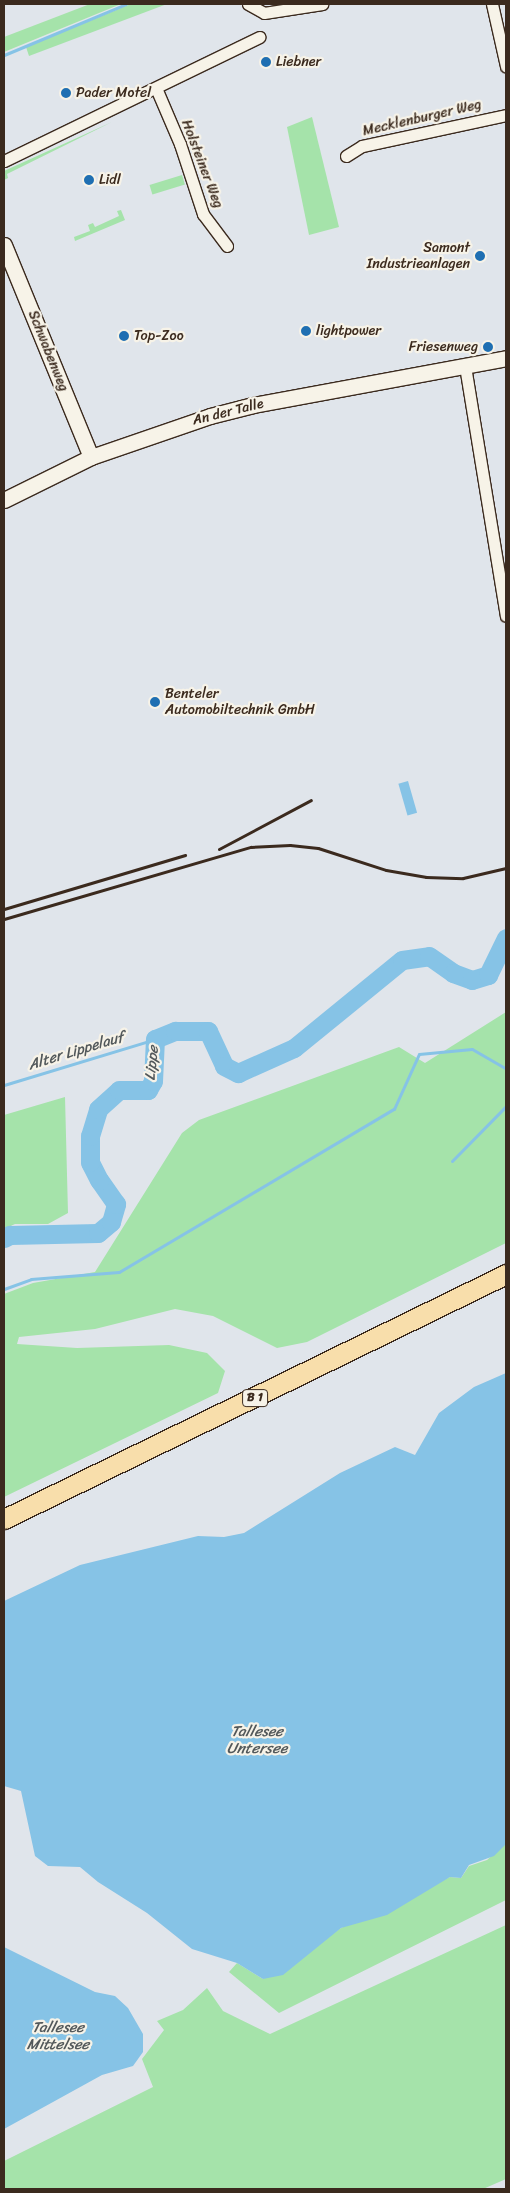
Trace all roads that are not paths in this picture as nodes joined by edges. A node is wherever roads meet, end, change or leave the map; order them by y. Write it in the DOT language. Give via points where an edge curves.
graph roads {
  1 [pos="248,4"];
  2 [pos="322,4"];
  3 [pos="492,4"];
  4 [pos="259,37"];
  5 [pos="506,66"];
  6 [pos="156,88"];
  7 [pos="506,115"];
  8 [pos="346,156"];
  9 [pos="4,160"];
  10 [pos="4,245"];
  11 [pos="227,246"];
  12 [pos="506,358"];
  13 [pos="465,366"];
  14 [pos="91,457"];
  15 [pos="4,500"];
  16 [pos="505,604"];
  17 [pos="506,616"];
  18 [pos="506,1274"];
  19 [pos="4,1519"];
  1 -- 2 [label="street" via="260,13"];
  3 -- 5 [label="street"];
  4 -- 6 [label="street"];
  6 -- 9 [label="street"];
  6 -- 11 [label="street, Holsteiner Weg" via="204,214"];
  7 -- 8 [label="street, Mecklenburger Weg" via="362,146"];
  10 -- 14 [label="street, Schwabenweg"];
  12 -- 13 [label="street, An der Talle"];
  13 -- 14 [label="street, An der Talle" via="253,405 174,426"];
  13 -- 16 [label="street"];
  14 -- 15 [label="street, An der Talle"];
  16 -- 17 [label="street"];
  18 -- 19 [label="highway, B 1"];
}
